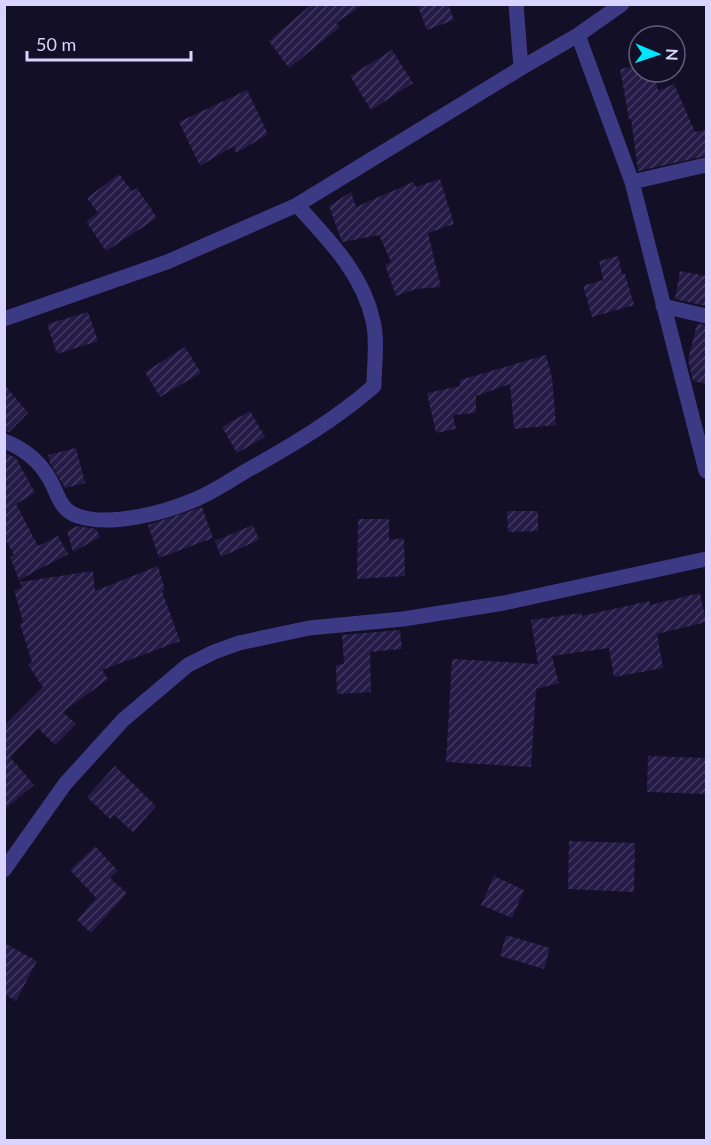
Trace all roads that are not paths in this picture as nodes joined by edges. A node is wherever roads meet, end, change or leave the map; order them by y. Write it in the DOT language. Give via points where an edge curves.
graph roads {
  1 [pos="516,4"];
  2 [pos="622,4"];
  3 [pos="578,35"];
  4 [pos="520,68"];
  5 [pos="706,165"];
  6 [pos="632,182"];
  7 [pos="297,205"];
  8 [pos="663,306"];
  9 [pos="706,316"];
  10 [pos="4,319"];
  11 [pos="4,441"];
  12 [pos="706,471"];
  13 [pos="706,559"];
  14 [pos="4,870"];
  1 -- 4 [label="street"];
  2 -- 3 [label="street"];
  3 -- 4 [label="street"];
  3 -- 6 [label="street"];
  4 -- 7 [label="street"];
  5 -- 6 [label="street"];
  6 -- 8 [label="street"];
  7 -- 10 [label="street" via="167,262"];
  7 -- 11 [label="street" via="343,256 368,302 374,322 374,386 362,397 310,435 196,500 144,516 109,520 78,516 57,498 50,479 35,460"];
  8 -- 9 [label="street"];
  8 -- 12 [label="street"];
  13 -- 14 [label="street" via="504,603 403,619 309,628 214,652 188,664 123,720 66,784"];
}
